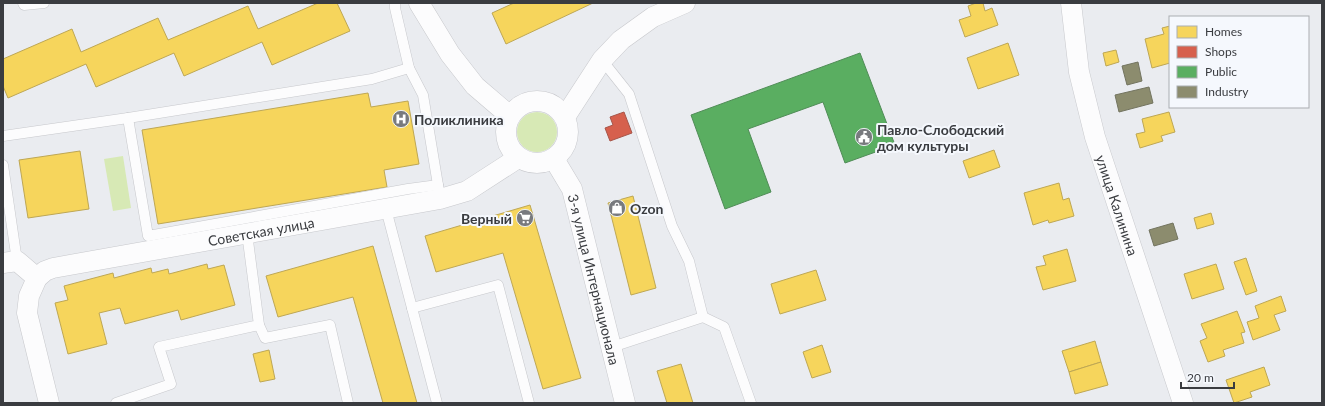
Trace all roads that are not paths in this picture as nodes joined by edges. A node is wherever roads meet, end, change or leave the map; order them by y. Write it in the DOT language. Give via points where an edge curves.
graph roads {
  1 [pos="23,3"];
  2 [pos="44,3"];
  3 [pos="395,3"];
  4 [pos="419,3"];
  5 [pos="685,3"];
  6 [pos="1070,3"];
  7 [pos="602,60"];
  8 [pos="409,68"];
  9 [pos="510,116"];
  10 [pos="565,117"];
  11 [pos="128,118"];
  12 [pos="3,136"];
  13 [pos="518,158"];
  14 [pos="554,159"];
  15 [pos="3,165"];
  16 [pos="439,192"];
  17 [pos="386,209"];
  18 [pos="247,233"];
  19 [pos="10,262"];
  20 [pos="37,278"];
  21 [pos="412,308"];
  22 [pos="703,317"];
  23 [pos="259,325"];
  24 [pos="612,347"];
  25 [pos="621,402"];
  26 [pos="49,403"];
  27 [pos="116,403"];
  28 [pos="348,403"];
  29 [pos="437,403"];
  30 [pos="529,403"];
  31 [pos="751,403"];
  32 [pos="1183,403"];
  1 -- 2 [label="lane"];
  3 -- 8 [label="lane"];
  4 -- 9 [label="street" via="450,54 475,86"];
  5 -- 7 [label="street" via="653,17 621,40"];
  6 -- 32 [label="street, улица Калинина" via="1079,72 1095,137"];
  7 -- 10 [label="street"];
  7 -- 22 [label="lane" via="630,94 672,226 689,261"];
  8 -- 11 [label="lane" via="372,78"];
  8 -- 16 [label="lane" via="423,95"];
  9 -- 10 [label="street" via="526,102 538,101 548,103"];
  9 -- 13 [label="street" via="506,127 506,139"];
  10 -- 14 [label="street" via="568,140 563,151"];
  11 -- 12 [label="lane"];
  11 -- 16 [label="lane" via="148,236 408,189"];
  13 -- 14 [label="street" via="536,164"];
  13 -- 16 [label="street, Советская улица" via="467,191"];
  14 -- 24 [label="street, 3-я улица Интернационала" via="572,189"];
  15 -- 19 [label="lane"];
  16 -- 17 [label="street, Советская улица"];
  17 -- 18 [label="street, Советская улица"];
  17 -- 21 [label="lane"];
  18 -- 20 [label="street, Советская улица" via="54,268"];
  18 -- 23 [label="lane"];
  19 -- 20 [label="street"];
  20 -- 26 [label="street" via="29,296 27,313"];
  21 -- 29 [label="lane"];
  21 -- 30 [label="lane" via="498,285"];
  22 -- 24 [label="lane"];
  22 -- 31 [label="lane" via="724,327"];
  23 -- 27 [label="lane" via="159,347 171,384"];
  23 -- 28 [label="lane" via="265,338 330,325"];
  24 -- 25 [label="street, 3-я улица Интернационала"];
}
